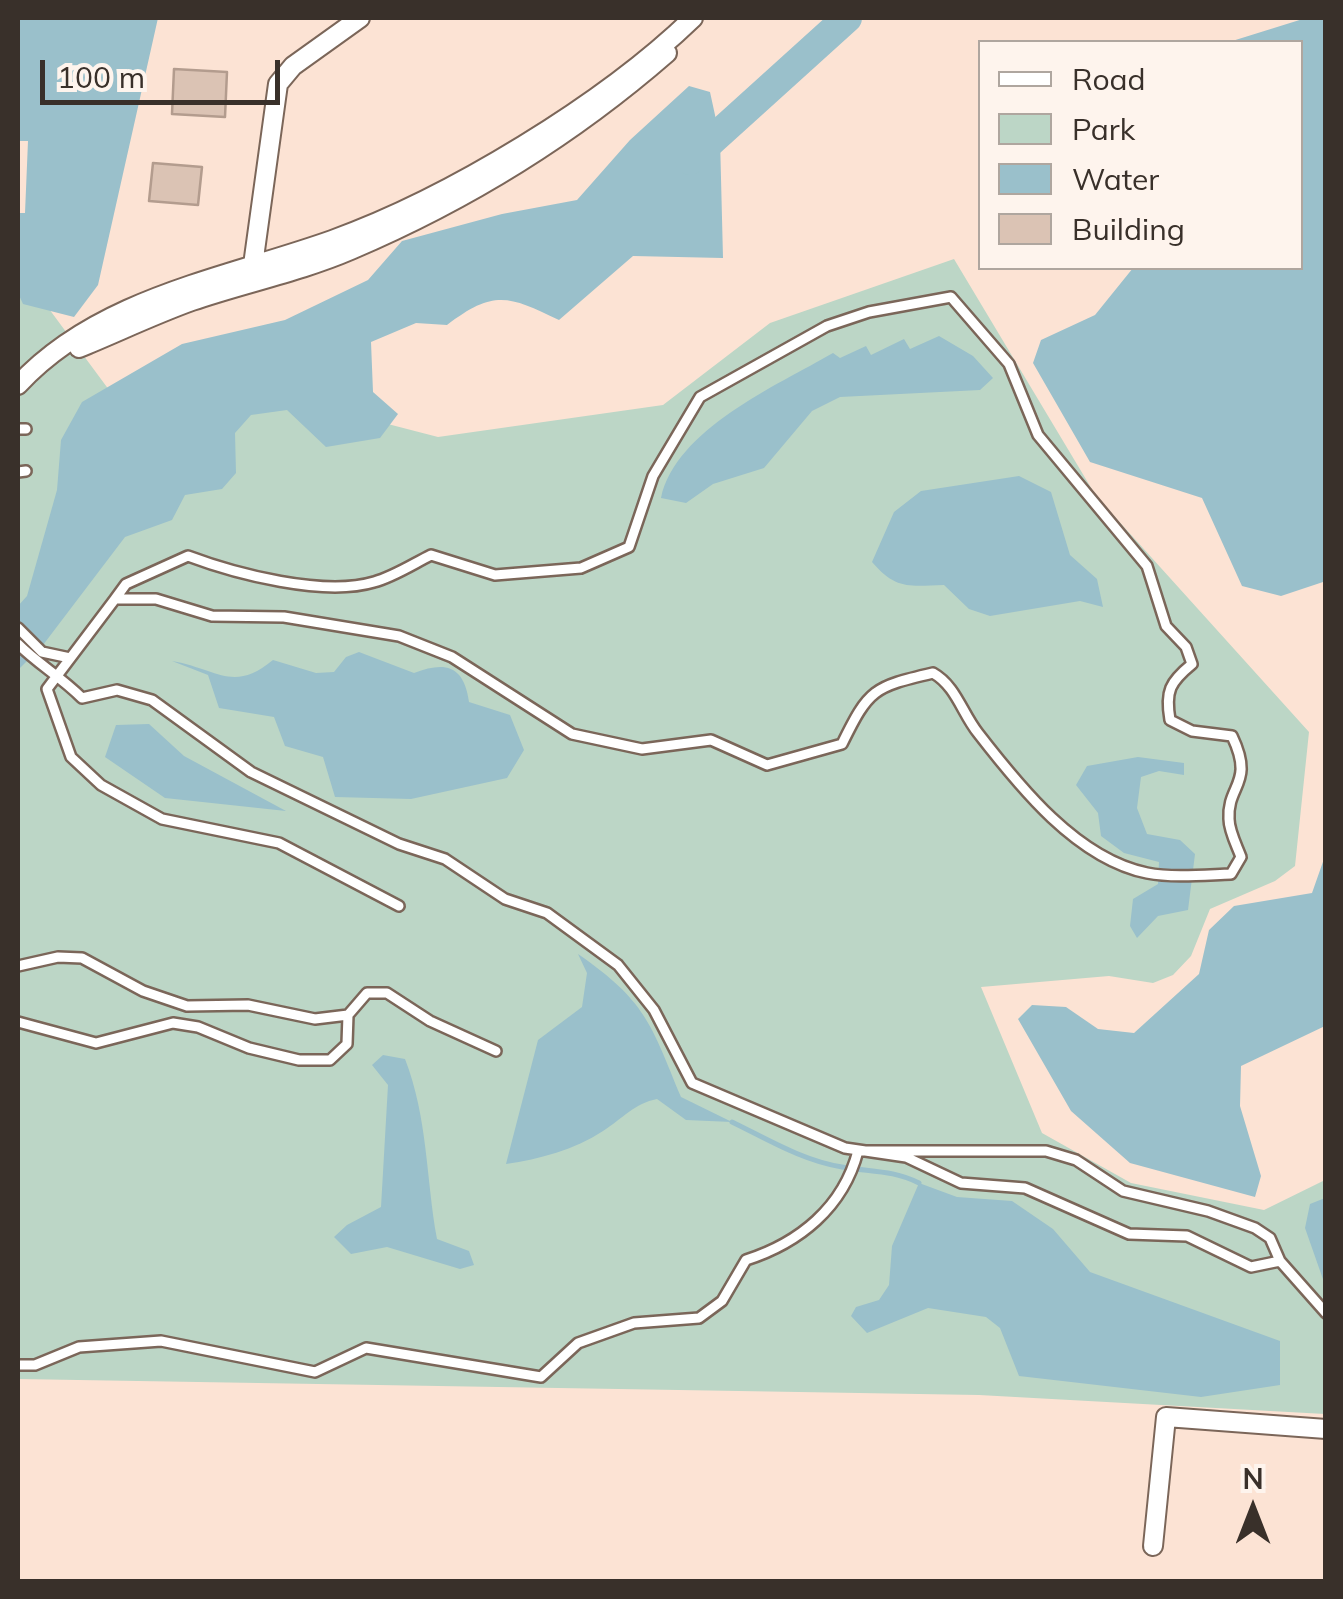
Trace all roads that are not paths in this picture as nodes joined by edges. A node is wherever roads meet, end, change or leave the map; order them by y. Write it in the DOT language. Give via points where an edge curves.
graph roads {
  1 [pos="360,18"];
  2 [pos="692,18"];
  3 [pos="708,18"];
  4 [pos="257,273"];
  5 [pos="18,385"];
  6 [pos="115,599"];
  7 [pos="18,628"];
  8 [pos="18,644"];
  9 [pos="70,658"];
  10 [pos="58,673"];
  11 [pos="400,906"];
  12 [pos="18,966"];
  13 [pos="348,1015"];
  14 [pos="18,1022"];
  15 [pos="496,1051"];
  16 [pos="858,1151"];
  17 [pos="1280,1261"];
  18 [pos="1326,1313"];
  19 [pos="18,1364"];
  20 [pos="1326,1429"];
  21 [pos="1153,1546"];
  1 -- 4 [label="street" via="278,84"];
  2 -- 4 [label="street" via="550,128 448,187"];
  3 -- 4 [label="street" via="609,103 515,165 350,250"];
  4 -- 5 [label="street" via="146,300 36,364"];
  6 -- 6 [label="lane" via="156,566 188,556 251,577 334,585 372,583 431,555 495,575 581,568 629,546 653,476 700,397 828,326 951,297 1010,364 1038,436 1146,566 1166,626 1192,664 1166,696 1170,720 1192,731 1232,736 1242,757 1228,818 1241,857 1231,874 1200,875 1145,872 1102,855 1030,801 947,681 933,673 865,697 842,744 766,765 711,740 642,748 572,734 452,657 399,636 284,617 212,616 156,599"];
  6 -- 9 [label="lane"];
  7 -- 9 [label="lane" via="42,652"];
  8 -- 10 [label="lane"];
  9 -- 10 [label="lane"];
  10 -- 11 [label="lane" via="47,689 71,757 101,785 162,819 279,843"];
  10 -- 16 [label="lane" via="82,698 118,690 152,700 251,772 445,860 504,899 548,912 618,965 654,1010 692,1084"];
  12 -- 13 [label="lane" via="82,958 187,1006 248,1005 315,1019"];
  13 -- 14 [label="lane" via="346,1044 330,1060 250,1048 198,1026 173,1023 96,1043"];
  13 -- 15 [label="lane" via="367,993 387,993"];
  16 -- 17 [label="lane" via="906,1157 961,1183 1025,1188 1129,1234 1187,1236 1251,1267"];
  16 -- 17 [label="lane" via="1046,1151 1076,1160 1123,1191 1255,1228 1270,1238"];
  16 -- 19 [label="lane" via="853,1172 808,1232 746,1260 722,1301 699,1318 634,1323 578,1343 541,1377 366,1348 315,1372 160,1341 79,1347 35,1365"];
  17 -- 18 [label="lane"];
  20 -- 21 [label="street" via="1166,1417"];
}
